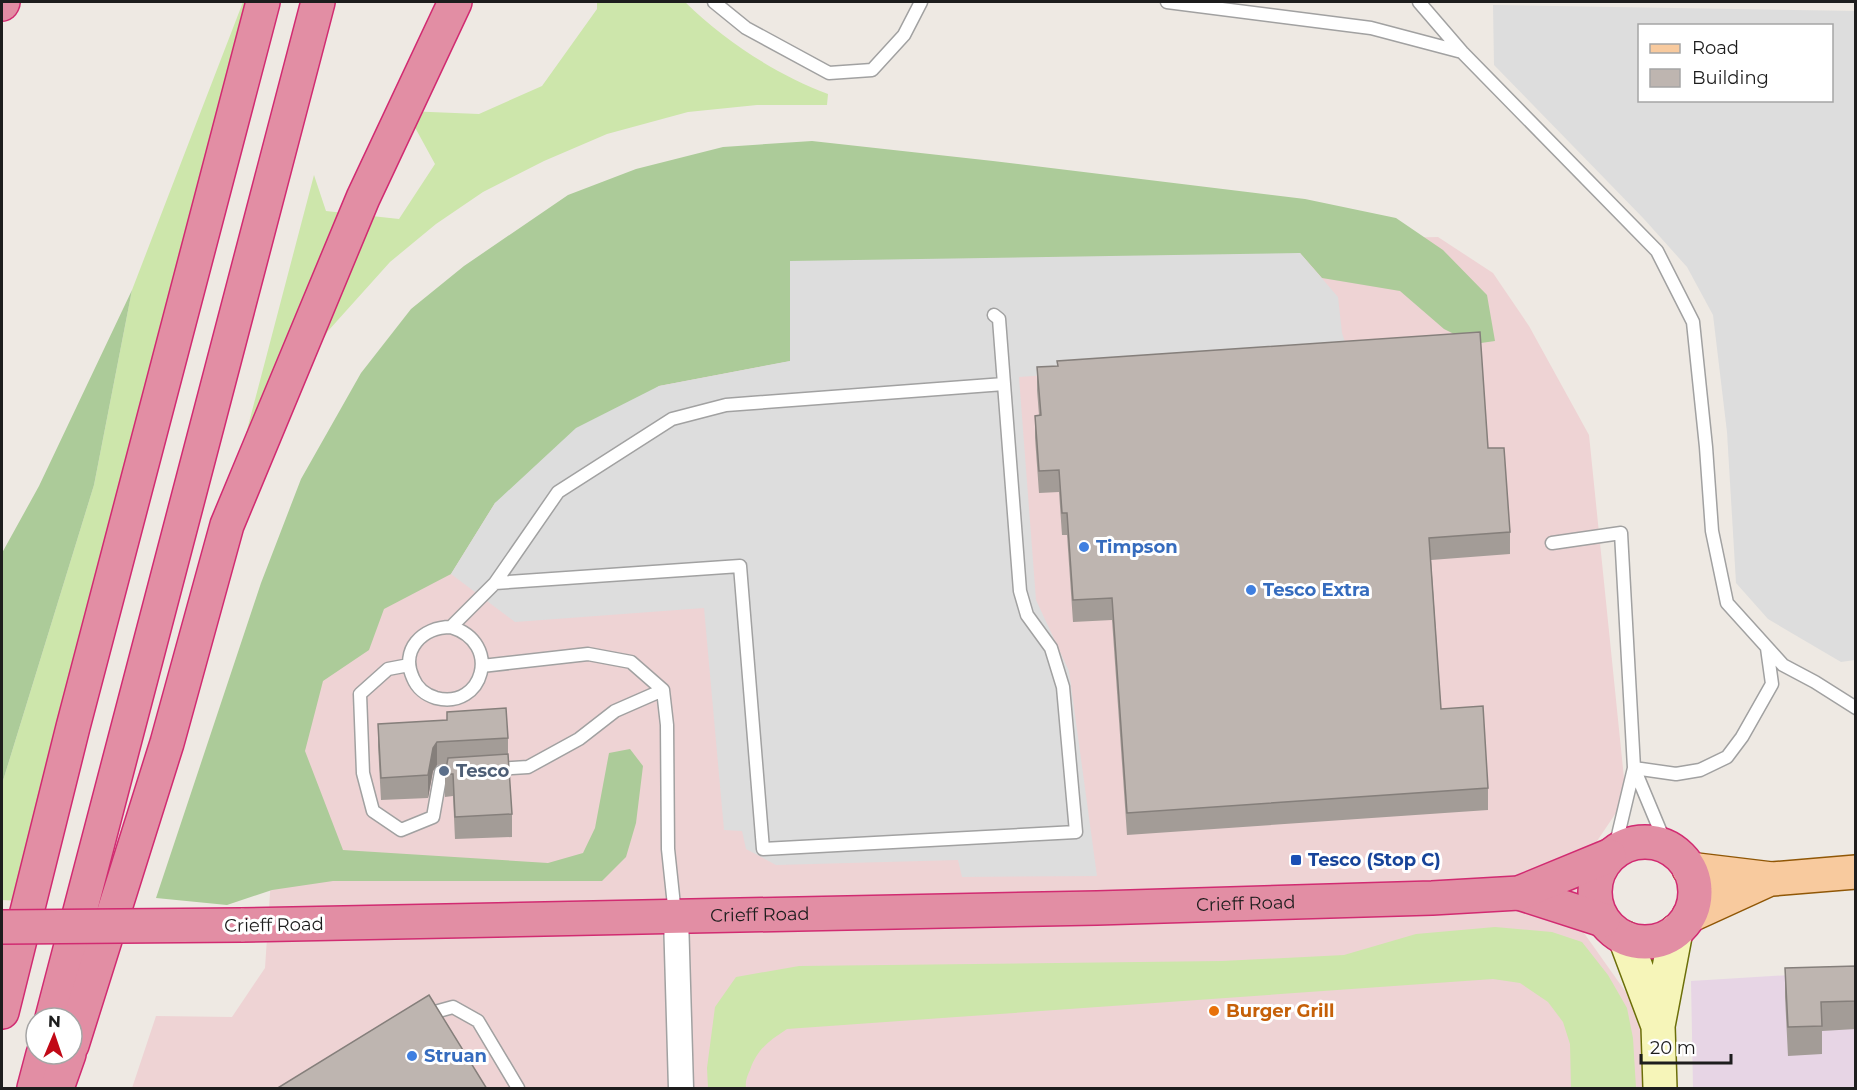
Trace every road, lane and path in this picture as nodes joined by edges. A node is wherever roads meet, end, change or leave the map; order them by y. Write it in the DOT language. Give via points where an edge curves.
graph roads {
  1 [pos="263,2"];
  2 [pos="318,2"];
  3 [pos="454,2"];
  4 [pos="714,2"];
  5 [pos="921,2"];
  6 [pos="1167,2"];
  7 [pos="1419,2"];
  8 [pos="1462,52"];
  9 [pos="994,315"];
  10 [pos="1004,384"];
  11 [pos="1552,543"];
  12 [pos="495,583"];
  13 [pos="451,627"];
  14 [pos="1767,648"];
  15 [pos="409,664"];
  16 [pos="482,666"];
  17 [pos="663,690"];
  18 [pos="1856,708"];
  19 [pos="1634,768"];
  20 [pos="1611,854"];
  21 [pos="1678,858"];
  22 [pos="1856,872"];
  23 [pos="1772,879"];
  24 [pos="1519,893"];
  25 [pos="676,917"];
  26 [pos="1682,923"];
  27 [pos="2,927"];
  28 [pos="1614,929"];
  29 [pos="55,1006"];
  30 [pos="84,1007"];
  31 [pos="2,1012"];
  32 [pos="410,1022"];
  33 [pos="1658,1026"];
  34 [pos="40,1066"];
  35 [pos="65,1066"];
  36 [pos="34,1089"];
  37 [pos="57,1089"];
  38 [pos="518,1089"];
  39 [pos="681,1089"];
  40 [pos="1660,1089"];
  1 -- 31 [label="highway"];
  2 -- 29 [label="highway"];
  3 -- 30 [label="highway" via="363,198 227,525 167,743"];
  4 -- 5 [label="lane" via="746,28 829,73 872,70 904,35"];
  6 -- 8 [label="lane" via="1371,28"];
  7 -- 8 [label="lane"];
  8 -- 14 [label="lane" via="1657,251 1693,322 1712,531 1727,603"];
  9 -- 10 [label="lane" via="999,319"];
  10 -- 12 [label="lane" via="726,405 672,419 558,492"];
  10 -- 12 [label="lane" via="1020,591 1027,615 1051,648 1063,687 1076,832 763,849 740,566"];
  11 -- 19 [label="lane" via="1621,533"];
  12 -- 13 [label="lane"];
  13 -- 15 [label="lane" via="440,627 421,636 413,646"];
  13 -- 16 [label="lane" via="470,635 480,650"];
  14 -- 18 [label="lane" via="1783,665"];
  14 -- 19 [label="lane" via="1772,684 1727,758 1700,770 1676,774"];
  15 -- 16 [label="lane" via="415,684 427,695 444,700 464,695 474,687"];
  15 -- 17 [label="lane" via="388,669 360,694 363,773 373,811 401,830 433,817 441,772 528,767 579,739 615,711"];
  16 -- 17 [label="lane" via="588,654 631,662"];
  17 -- 25 [label="lane" via="668,849"];
  19 -- 20 [label="lane"];
  19 -- 21 [label="lane"];
  20 -- 21 [label="highway" via="1636,842 1653,843"];
  20 -- 24 [label="highway, Crieff Road"];
  20 -- 28 [label="highway" via="1597,877 1595,899"];
  21 -- 23 [label="main road"];
  21 -- 26 [label="highway" via="1694,884 1694,901"];
  22 -- 23 [label="main road"];
  23 -- 26 [label="main road"];
  24 -- 25 [label="highway, Crieff Road"];
  24 -- 28 [label="highway, Crieff Road"];
  25 -- 27 [label="highway, Crieff Road, bridge"];
  25 -- 39 [label="street"];
  26 -- 28 [label="highway" via="1662,939 1647,942"];
  26 -- 33 [label="street"];
  28 -- 33 [label="street"];
  32 -- 38 [label="lane" via="429,1012 453,1007 478,1021"];
  33 -- 40 [label="street"];
  34 -- 36 [label="highway"];
  35 -- 37 [label="highway"];
}
